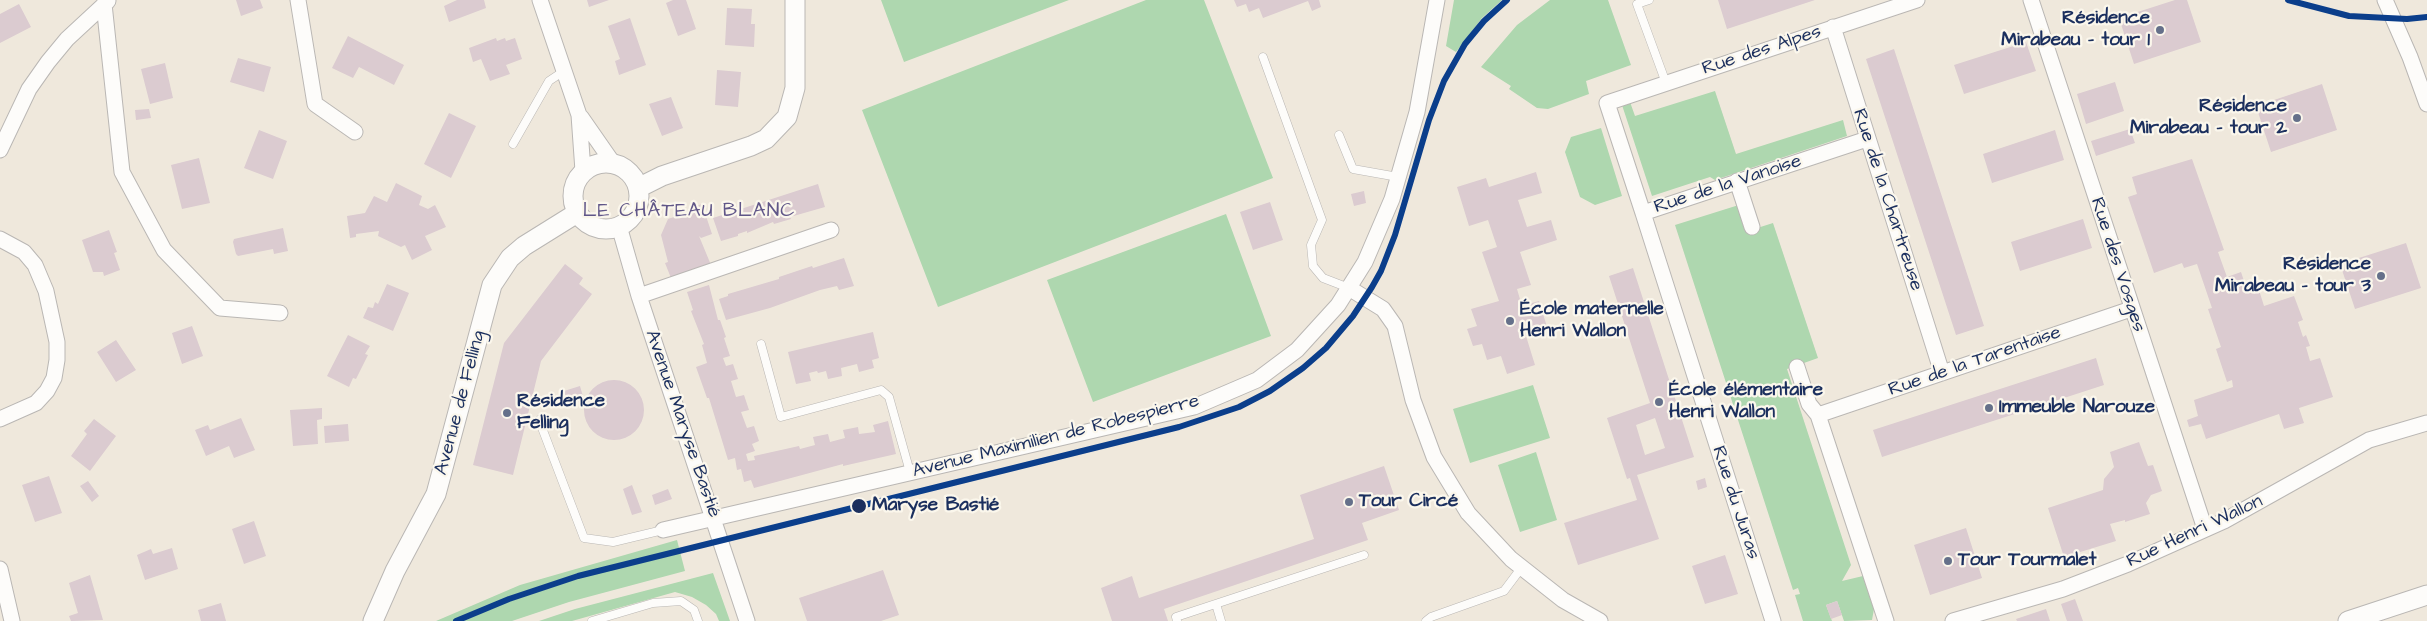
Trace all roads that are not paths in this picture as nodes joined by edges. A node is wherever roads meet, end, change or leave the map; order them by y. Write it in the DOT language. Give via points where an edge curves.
graph roads {
  1 [pos="298,0"];
  2 [pos="540,0"];
  3 [pos="795,0"];
  4 [pos="1437,0"];
  5 [pos="1648,0"];
  6 [pos="1917,0"];
  7 [pos="2032,0"];
  8 [pos="2384,0"];
  9 [pos="106,2"];
  10 [pos="1636,2"];
  11 [pos="1833,27"];
  12 [pos="1263,58"];
  13 [pos="564,71"];
  14 [pos="1666,82"];
  15 [pos="1606,103"];
  16 [pos="2427,104"];
  17 [pos="579,115"];
  18 [pos="355,132"];
  19 [pos="1339,135"];
  20 [pos="1868,139"];
  21 [pos="513,144"];
  22 [pos="0,150"];
  23 [pos="613,164"];
  24 [pos="583,172"];
  25 [pos="1398,177"];
  26 [pos="1737,181"];
  27 [pos="638,188"];
  28 [pos="577,213"];
  29 [pos="1643,213"];
  30 [pos="619,226"];
  31 [pos="1752,227"];
  32 [pos="831,230"];
  33 [pos="0,239"];
  34 [pos="1349,288"];
  35 [pos="639,296"];
  36 [pos="2132,309"];
  37 [pos="280,313"];
  38 [pos="761,344"];
  39 [pos="1797,367"];
  40 [pos="1942,374"];
  41 [pos="1818,415"];
  42 [pos="0,419"];
  43 [pos="539,420"];
  44 [pos="2427,423"];
  45 [pos="910,472"];
  46 [pos="714,518"];
  47 [pos="2205,529"];
  48 [pos="663,530"];
  49 [pos="1364,555"];
  50 [pos="1522,567"];
  51 [pos="0,569"];
  52 [pos="2427,595"];
  53 [pos="1216,604"];
  54 [pos="12,621"];
  55 [pos="373,621"];
  56 [pos="592,621"];
  57 [pos="698,621"];
  58 [pos="747,621"];
  59 [pos="1177,621"];
  60 [pos="1221,621"];
  61 [pos="1426,621"];
  62 [pos="1600,621"];
  63 [pos="1773,621"];
  64 [pos="1886,621"];
  65 [pos="1954,621"];
  66 [pos="2348,621"];
  1 -- 18 [label="street" via="315,104"];
  2 -- 13 [label="street"];
  3 -- 27 [label="street" via="795,88 787,117 766,139 662,176"];
  4 -- 25 [label="street, Avenue Maximilien de Robespierre" via="1417,112"];
  5 -- 10 [label="lane"];
  6 -- 11 [label="street, Rue des Alpes"];
  7 -- 36 [label="street, Rue des Vosges"];
  8 -- 16 [label="street" via="2410,56"];
  9 -- 22 [label="street" via="48,62 29,89"];
  9 -- 37 [label="street" via="122,172 164,250 220,308"];
  10 -- 14 [label="lane"];
  11 -- 14 [label="street, Rue des Alpes"];
  11 -- 20 [label="street, Rue de la Chartreuse"];
  12 -- 34 [label="lane" via="1322,220 1311,245 1313,266 1322,278"];
  13 -- 17 [label="street"];
  13 -- 21 [label="lane" via="549,81"];
  14 -- 15 [label="street, Rue des Alpes"];
  15 -- 29 [label="street, Rue de la Vanoise"];
  17 -- 23 [label="street"];
  17 -- 24 [label="street"];
  19 -- 25 [label="lane" via="1353,169"];
  20 -- 26 [label="street, Rue de la Vanoise"];
  20 -- 40 [label="street, Rue de la Chartreuse"];
  23 -- 24 [label="street" via="596,164"];
  23 -- 27 [label="street" via="626,170"];
  24 -- 28 [label="street" via="573,192"];
  25 -- 34 [label="street, Avenue Maximilien de Robespierre" via="1365,262"];
  26 -- 29 [label="street, Rue de la Vanoise"];
  26 -- 31 [label="street"];
  27 -- 30 [label="street" via="634,213"];
  28 -- 30 [label="street" via="591,226"];
  28 -- 55 [label="street, Avenue de Felling" via="524,246 510,258 492,284 436,494"];
  29 -- 63 [label="street, Rue du Juras"];
  30 -- 35 [label="street, Avenue Maryse Bastié"];
  32 -- 35 [label="street"];
  33 -- 42 [label="street" via="24,252 36,265 46,291 58,360 54,378 36,403"];
  34 -- 45 [label="street, Avenue Maximilien de Robespierre" via="1297,350 1257,380 1203,403"];
  34 -- 50 [label="street" via="1383,309 1395,326 1413,400 1434,456 1468,513"];
  35 -- 46 [label="street, Avenue Maryse Bastié"];
  36 -- 40 [label="street, Rue de la Tarentaise"];
  36 -- 47 [label="street, Rue des Vosges"];
  38 -- 45 [label="lane" via="782,417 881,390 889,397"];
  39 -- 41 [label="street" via="1809,404"];
  40 -- 41 [label="street, Rue de la Tarentaise"];
  41 -- 64 [label="street"];
  43 -- 48 [label="lane" via="584,538 613,542"];
  44 -- 47 [label="street, Rue Henri Wallon" via="2369,440"];
  45 -- 46 [label="street, Avenue Maximilien de Robespierre"];
  46 -- 48 [label="street, Avenue Maximilien de Robespierre"];
  46 -- 58 [label="street, Avenue Maryse Bastié"];
  47 -- 65 [label="street, Rue Henri Wallon" via="2063,589"];
  49 -- 53 [label="lane"];
  50 -- 61 [label="lane" via="1504,591"];
  50 -- 62 [label="street" via="1563,600"];
  51 -- 54 [label="street"];
  52 -- 66 [label="street"];
  53 -- 59 [label="lane" via="1176,617"];
  53 -- 60 [label="lane"];
  56 -- 57 [label="lane" via="653,603 681,601 694,610"];
}
